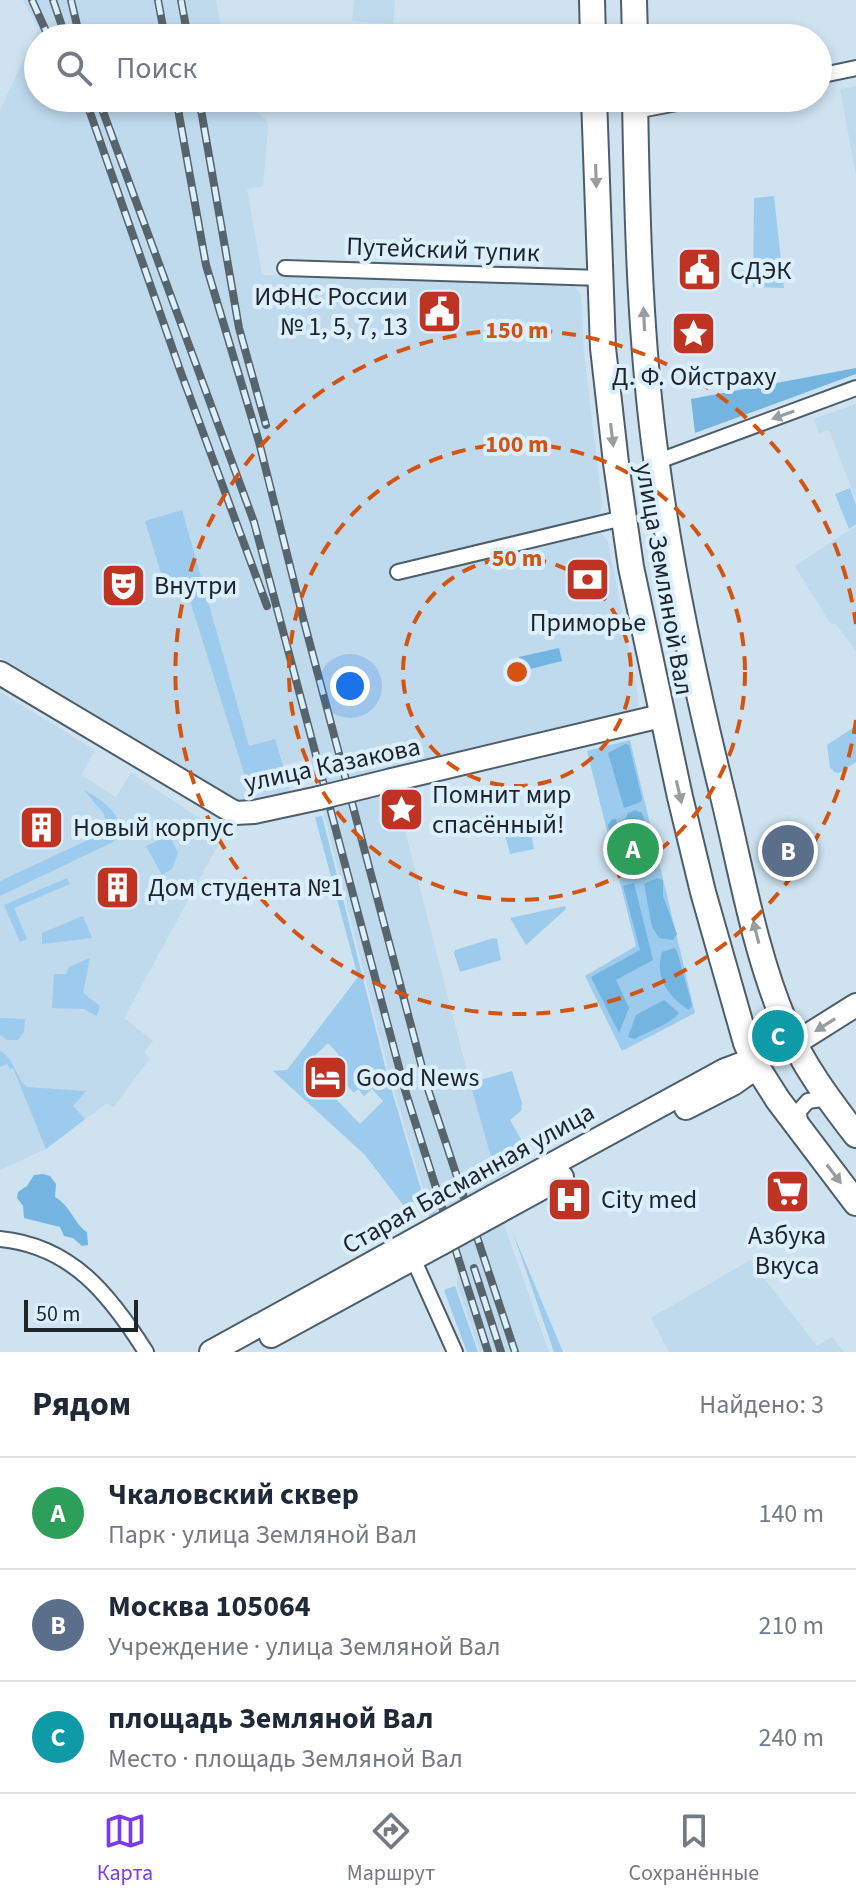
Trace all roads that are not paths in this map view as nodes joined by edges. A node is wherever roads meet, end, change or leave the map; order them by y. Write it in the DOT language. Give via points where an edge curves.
graph roads {
  1 [pos="592,0"];
  2 [pos="634,0"];
  3 [pos="593,24"];
  4 [pos="635,24"];
  5 [pos="856,68"];
  6 [pos="832,73"];
  7 [pos="594,112"];
  8 [pos="635,112"];
  9 [pos="285,268"];
  10 [pos="600,278"];
  11 [pos="856,388"];
  12 [pos="656,462"];
  13 [pos="623,518"];
  14 [pos="398,572"];
  15 [pos="0,673"];
  16 [pos="661,716"];
  17 [pos="856,1005"];
  18 [pos="778,1006"];
  19 [pos="739,1021"];
  20 [pos="794,1044"];
  21 [pos="755,1063"];
  22 [pos="834,1106"];
  23 [pos="802,1131"];
  24 [pos="856,1135"];
  25 [pos="856,1203"];
  26 [pos="0,1239"];
  27 [pos="410,1252"];
  28 [pos="146,1352"];
  29 [pos="211,1352"];
  30 [pos="242,1352"];
  31 [pos="455,1352"];
  1 -- 3 [label="main road"];
  2 -- 4 [label="main road"];
  5 -- 6 [label="street"];
  7 -- 10 [label="main road, улица Земляной Вал, one-way"];
  12 -- 8 [label="main road, улица Земляной Вал, one-way" via="645,352"];
  9 -- 10 [label="street, Путейский тупик"];
  10 -- 13 [label="main road, улица Земляной Вал, one-way"];
  11 -- 12 [label="street, one-way"];
  18 -- 12 [label="main road, улица Земляной Вал, one-way" via="696,687"];
  13 -- 14 [label="street"];
  13 -- 16 [label="main road, улица Земляной Вал"];
  15 -- 16 [label="main road, улица Казакова, bridge" via="235,813 319,798"];
  16 -- 19 [label="main road, улица Земляной Вал, one-way"];
  17 -- 20 [label="main road, Старая Басманная улица, one-way"];
  18 -- 19 [label="street" via="779,1019 766,1033 747,1031"];
  18 -- 20 [label="main road, улица Земляной Вал"];
  19 -- 21 [label="main road, улица Земляной Вал"];
  20 -- 21 [label="main road, Старая Басманная улица"];
  20 -- 22 [label="main road, улица Земляной Вал"];
  21 -- 23 [label="main road, улица Земляной Вал"];
  21 -- 27 [label="main road, Старая Басманная улица, bridge" via="733,1084"];
  22 -- 23 [label="street" via="822,1099 808,1101 797,1118"];
  22 -- 24 [label="main road, улица Земляной Вал"];
  23 -- 25 [label="main road, улица Земляной Вал, one-way"];
  26 -- 28 [label="street" via="37,1247 80,1270 106,1295"];
  27 -- 29 [label="main road, Старая Басманная улица"];
  27 -- 30 [label="main road, Старая Басманная улица"];
  27 -- 31 [label="street"];
}
